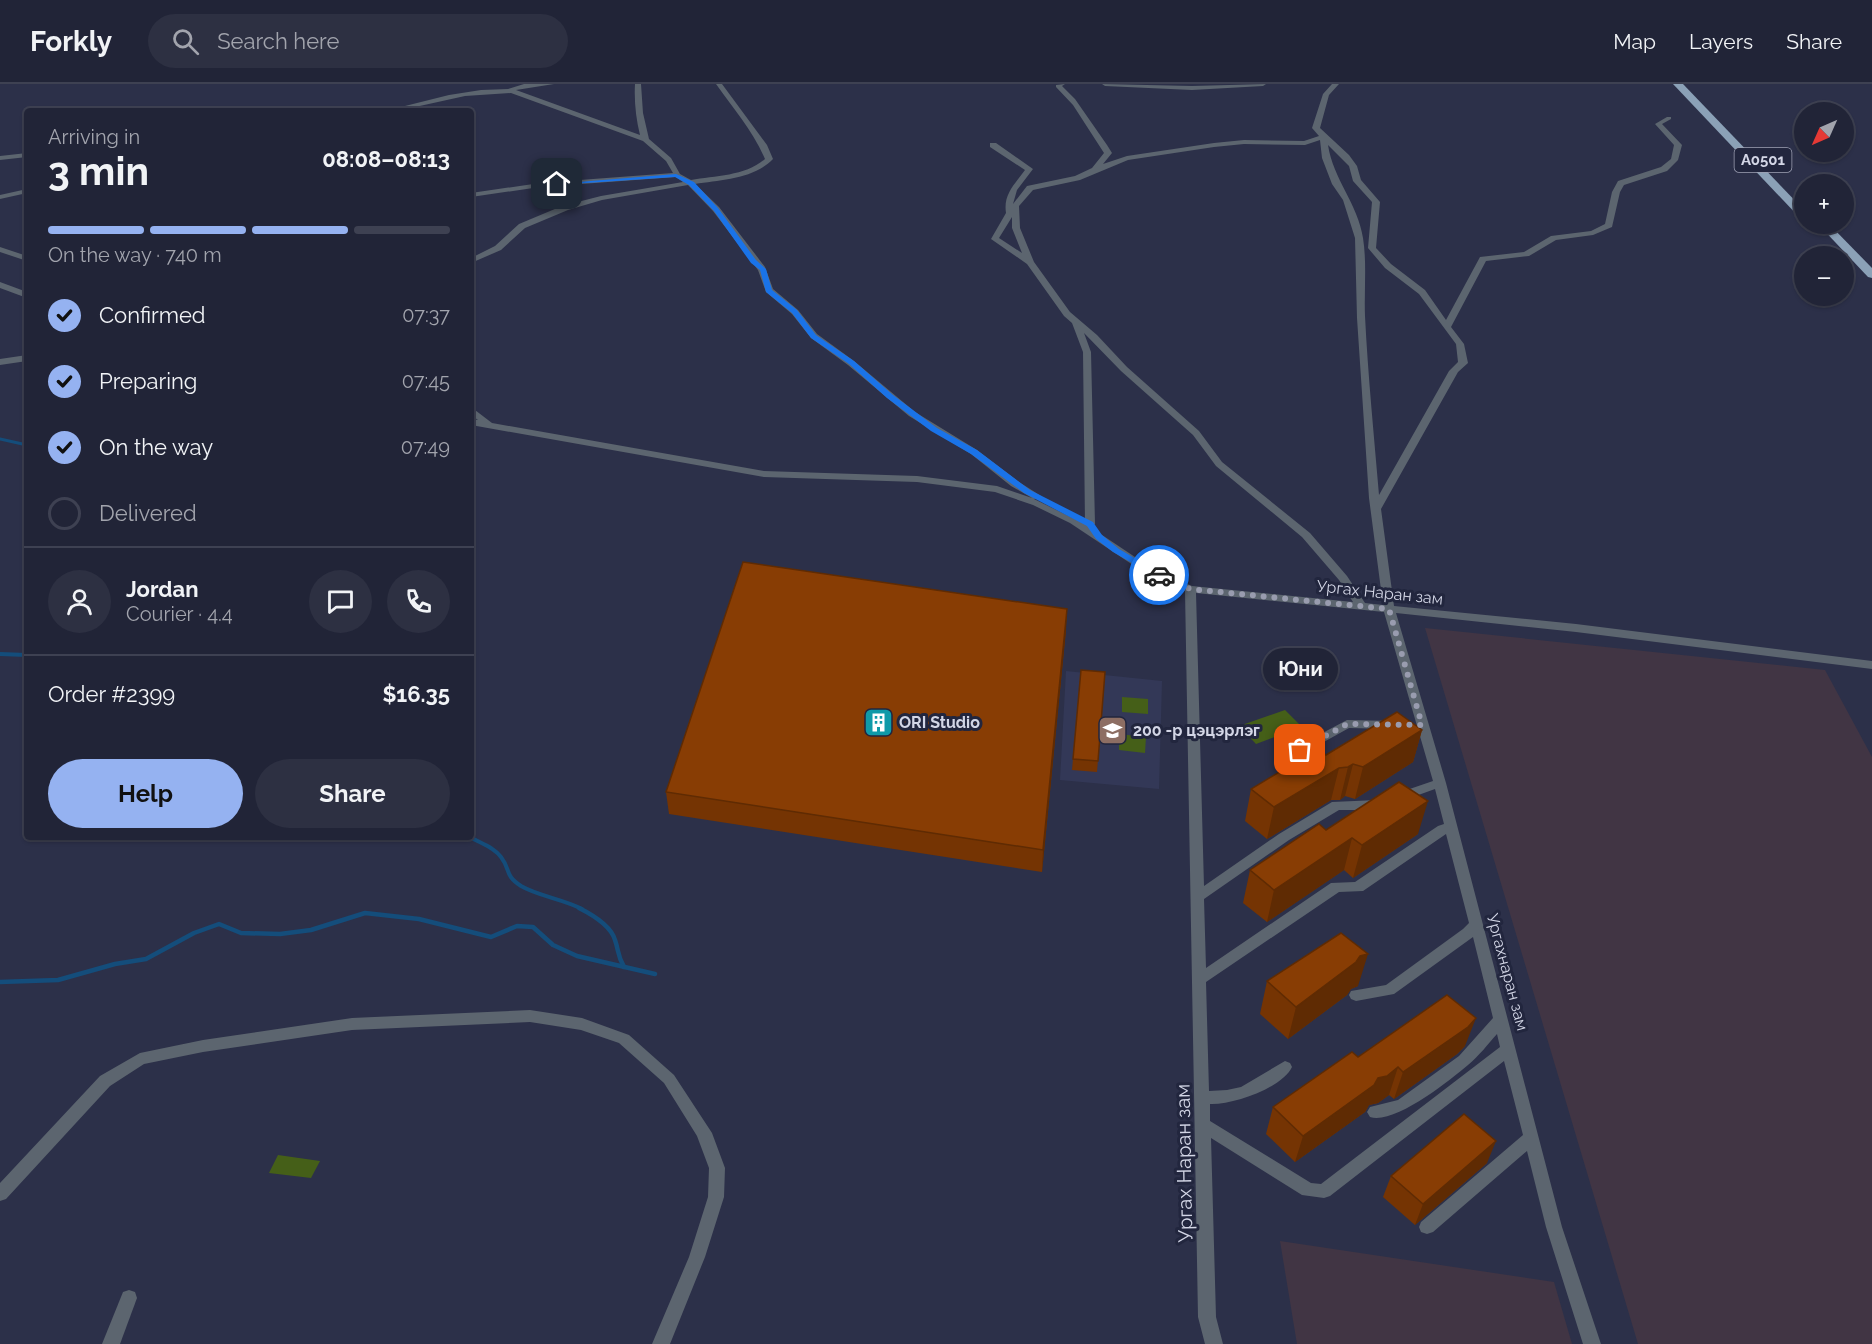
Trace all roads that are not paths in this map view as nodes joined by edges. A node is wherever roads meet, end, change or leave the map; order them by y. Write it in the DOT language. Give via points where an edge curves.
graph roads {
  1 [pos="504,84"];
  2 [pos="533,84"];
  3 [pos="551,84"];
  4 [pos="639,84"];
  5 [pos="718,84"];
  6 [pos="1062,84"];
  7 [pos="1105,84"];
  8 [pos="1263,84"];
  9 [pos="1336,84"];
  10 [pos="1678,84"];
  11 [pos="1689,84"];
  12 [pos="511,89"];
  13 [pos="520,94"];
  14 [pos="400,108"];
  15 [pos="1669,118"];
  16 [pos="1323,137"];
  17 [pos="644,139"];
  18 [pos="993,146"];
  19 [pos="24,155"];
  20 [pos="0,158"];
  21 [pos="1096,169"];
  22 [pos="676,175"];
  23 [pos="1060,181"];
  24 [pos="691,184"];
  25 [pos="1017,185"];
  26 [pos="24,193"];
  27 [pos="1794,194"];
  28 [pos="474,195"];
  29 [pos="0,197"];
  30 [pos="1015,206"];
  31 [pos="1794,206"];
  32 [pos="1821,234"];
  33 [pos="1833,234"];
  34 [pos="1833,246"];
  35 [pos="0,249"];
  36 [pos="24,258"];
  37 [pos="474,260"];
  38 [pos="1030,262"];
  39 [pos="1854,268"];
  40 [pos="1872,275"];
  41 [pos="0,285"];
  42 [pos="1872,287"];
  43 [pos="0,294"];
  44 [pos="24,294"];
  45 [pos="24,295"];
  46 [pos="1075,322"];
  47 [pos="1447,327"];
  48 [pos="24,358"];
  49 [pos="0,362"];
  50 [pos="474,412"];
  51 [pos="474,422"];
  52 [pos="489,425"];
  53 [pos="1377,507"];
  54 [pos="1090,524"];
  55 [pos="1099,537"];
  56 [pos="1190,589"];
  57 [pos="1362,607"];
  58 [pos="1389,609"];
  59 [pos="1872,664"];
  60 [pos="1412,725"];
  61 [pos="1300,750"];
  62 [pos="1440,783"];
  63 [pos="1452,828"];
  64 [pos="1197,897"];
  65 [pos="1476,924"];
  66 [pos="1199,980"];
  67 [pos="1356,995"];
  68 [pos="1501,1019"];
  69 [pos="1509,1049"];
  70 [pos="1285,1067"];
  71 [pos="1202,1097"];
  72 [pos="1375,1112"];
  73 [pos="1202,1124"];
  74 [pos="1532,1137"];
  75 [pos="0,1194"];
  76 [pos="1427,1227"];
  77 [pos="129,1298"];
  78 [pos="111,1344"];
  79 [pos="661,1344"];
  80 [pos="1214,1344"];
  81 [pos="1592,1344"];
  1 -- 12 [label="street"];
  2 -- 12 [label="street"];
  3 -- 12 [label="street"];
  4 -- 17 [label="street" via="638,108"];
  5 -- 24 [label="street" via="743,115 769,159 736,176"];
  6 -- 21 [label="street" via="1058,86 1078,104 1106,147 1108,153"];
  7 -- 8 [label="street" via="1192,88"];
  9 -- 16 [label="street, Ургахнаран зам" via="1321,107 1316,128"];
  10 -- 31 [label="highway, A0501"];
  11 -- 27 [label="highway, A0501"];
  12 -- 13 [label="street"];
  13 -- 14 [label="street" via="501,91"];
  13 -- 17 [label="street"];
  15 -- 47 [label="street" via="1658,124 1677,145 1674,160 1664,169 1621,183 1609,225 1593,233 1554,238 1526,254 1483,259"];
  16 -- 21 [label="street" via="1305,143 1214,145 1127,158"];
  16 -- 47 [label="street" via="1347,157 1357,181 1376,202 1372,248 1422,292"];
  16 -- 53 [label="street, Ургахнаран зам" via="1329,166 1347,201 1359,238 1361,318"];
  17 -- 22 [label="street" via="674,165"];
  18 -- 25 [label="street" via="1029,169"];
  19 -- 20 [label="street"];
  21 -- 23 [label="street"];
  22 -- 24 [label="street"];
  22 -- 28 [label="street" via="540,185"];
  23 -- 25 [label="street"];
  23 -- 30 [label="street" via="1030,188"];
  24 -- 37 [label="street" via="601,198 565,208 522,226 498,248"];
  24 -- 54 [label="street" via="762,269 769,290 795,312 814,336 934,430 974,452 1027,491"];
  25 -- 30 [label="street"];
  25 -- 38 [label="street" via="1009,196 1010,213 995,239"];
  26 -- 29 [label="street"];
  30 -- 38 [label="street" via="1016,228"];
  32 -- 34 [label="highway"];
  33 -- 40 [label="highway"];
  35 -- 36 [label="street"];
  38 -- 46 [label="street"];
  39 -- 42 [label="highway"];
  41 -- 44 [label="street"];
  43 -- 45 [label="street"];
  46 -- 54 [label="street" via="1087,352"];
  46 -- 57 [label="street" via="1196,433 1219,464 1305,535 1343,578"];
  47 -- 53 [label="street" via="1460,344 1463,363 1454,371"];
  48 -- 49 [label="street"];
  50 -- 52 [label="street"];
  51 -- 52 [label="street"];
  52 -- 55 [label="street" via="764,474 916,479 997,489 1037,502"];
  53 -- 58 [label="street, Ургахнаран зам"];
  54 -- 55 [label="street"];
  55 -- 56 [label="street" via="1149,571"];
  56 -- 57 [label="street, Ургах Наран зам"];
  56 -- 64 [label="street, Ургах Наран зам"];
  57 -- 58 [label="street, Ургах Наран зам"];
  58 -- 59 [label="street, Ургах Наран зам"];
  58 -- 60 [label="street, Ургахнаран зам"];
  60 -- 61 [label="street" via="1347,724"];
  60 -- 62 [label="street, Ургахнаран зам"];
  62 -- 63 [label="street, Ургахнаран зам"];
  62 -- 64 [label="street" via="1375,806 1338,805"];
  63 -- 65 [label="street, Ургахнаран зам"];
  63 -- 66 [label="street" via="1443,829 1358,887 1336,887"];
  64 -- 66 [label="street, Ургах Наран зам"];
  65 -- 67 [label="street" via="1389,990"];
  65 -- 68 [label="street, Ургахнаран зам"];
  66 -- 71 [label="street, Ургах Наран зам"];
  68 -- 69 [label="street, Ургахнаран зам"];
  68 -- 72 [label="street" via="1464,1060 1402,1105"];
  69 -- 73 [label="street" via="1324,1191 1308,1190"];
  69 -- 74 [label="street, Ургахнаран зам"];
  70 -- 71 [label="street" via="1250,1092 1217,1099"];
  71 -- 73 [label="street, Ургах Наран зам"];
  73 -- 80 [label="street, Ургах Наран зам" via="1207,1317"];
  74 -- 76 [label="street"];
  74 -- 81 [label="street, Ургахнаран зам" via="1554,1227"];
  75 -- 79 [label="street" via="105,1081 140,1059 352,1024 530,1016 582,1024 624,1039 669,1080 704,1133 717,1168 716,1197 697,1257"];
  77 -- 78 [label="street"];
}
